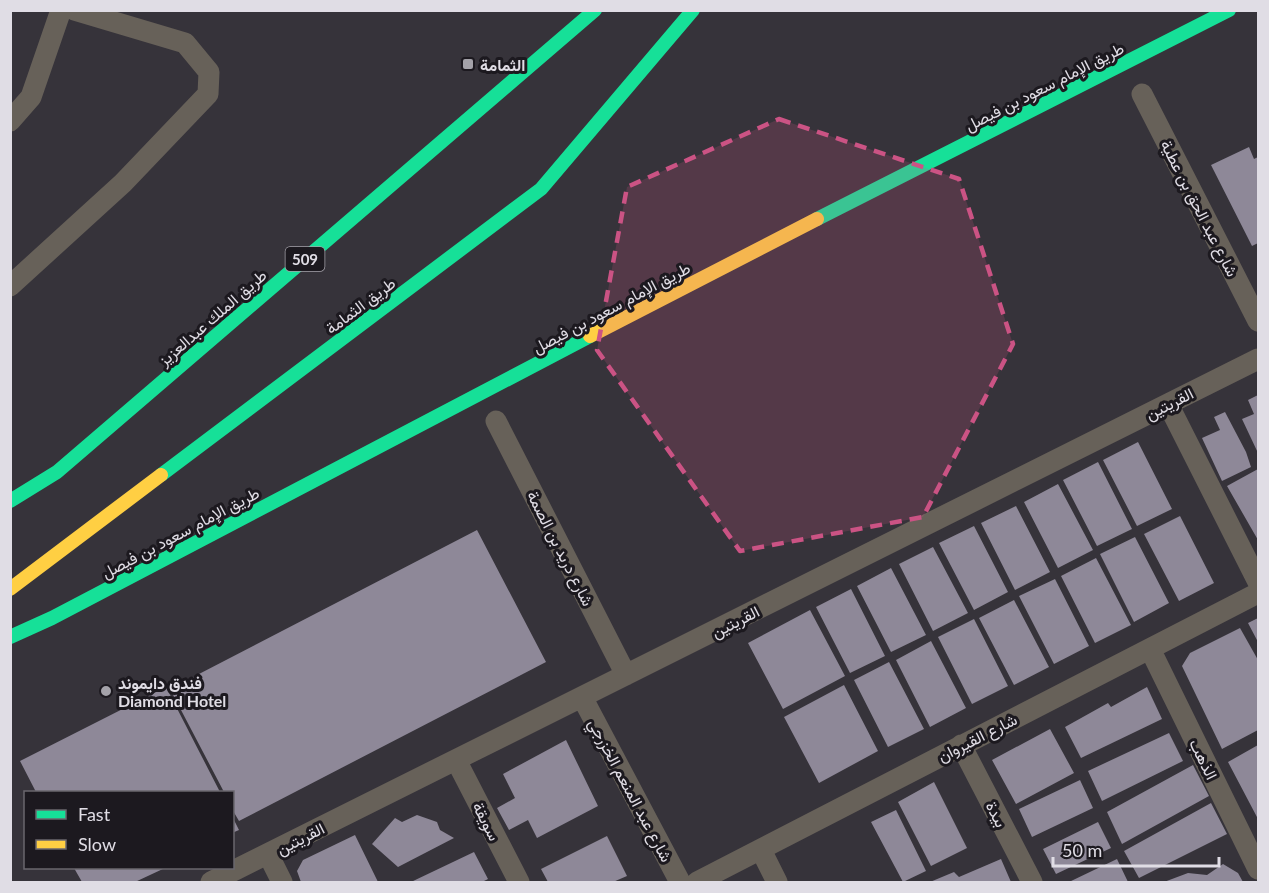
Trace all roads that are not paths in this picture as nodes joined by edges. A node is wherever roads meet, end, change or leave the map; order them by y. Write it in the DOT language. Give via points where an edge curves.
graph roads {
  1 [pos="61,10"];
  2 [pos="74,10"];
  3 [pos="595,10"];
  4 [pos="693,10"];
  5 [pos="1229,10"];
  6 [pos="1143,94"];
  7 [pos="10,121"];
  8 [pos="10,286"];
  9 [pos="1258,321"];
  10 [pos="1258,359"];
  11 [pos="1168,404"];
  12 [pos="496,422"];
  13 [pos="10,501"];
  14 [pos="1258,582"];
  15 [pos="10,589"];
  16 [pos="1258,593"];
  17 [pos="10,637"];
  18 [pos="1150,649"];
  19 [pos="626,675"];
  20 [pos="582,697"];
  21 [pos="961,745"];
  22 [pos="456,760"];
  23 [pos="760,850"];
  24 [pos="268,854"];
  25 [pos="1258,869"];
  26 [pos="211,882"];
  27 [pos="282,882"];
  28 [pos="519,882"];
  29 [pos="680,882"];
  30 [pos="697,882"];
  31 [pos="777,882"];
  32 [pos="1032,882"];
  1 -- 7 [label="street" via="31,97"];
  2 -- 8 [label="street" via="185,43 209,72 208,94 123,183"];
  3 -- 13 [label="main road, طريق الملك عبدالعزيز / 509" via="57,472"];
  4 -- 15 [label="main road, طريق الثمامة" via="542,189"];
  5 -- 17 [label="main road, طريق الإمام سعود بن فيصل" via="664,297"];
  6 -- 9 [label="street, شارع عبد الحق بن عطية"];
  10 -- 11 [label="street, القريتين"];
  11 -- 14 [label="street"];
  11 -- 19 [label="street, القريتين"];
  12 -- 19 [label="street, شارع دريد بن الصمة"];
  16 -- 18 [label="street, شارع القيروان"];
  18 -- 21 [label="street, شارع القيروان"];
  18 -- 25 [label="street, الذهب"];
  19 -- 20 [label="street, القريتين"];
  20 -- 22 [label="street, القريتين"];
  20 -- 29 [label="street, شارع عبد المنعم الخزرجي"];
  21 -- 23 [label="street, شارع القيروان"];
  21 -- 32 [label="street, بيدة"];
  22 -- 24 [label="street, القريتين"];
  22 -- 28 [label="street, سويقة"];
  23 -- 30 [label="street, شارع القيروان"];
  23 -- 31 [label="street"];
  24 -- 26 [label="street, القريتين"];
  24 -- 27 [label="street"];
}
